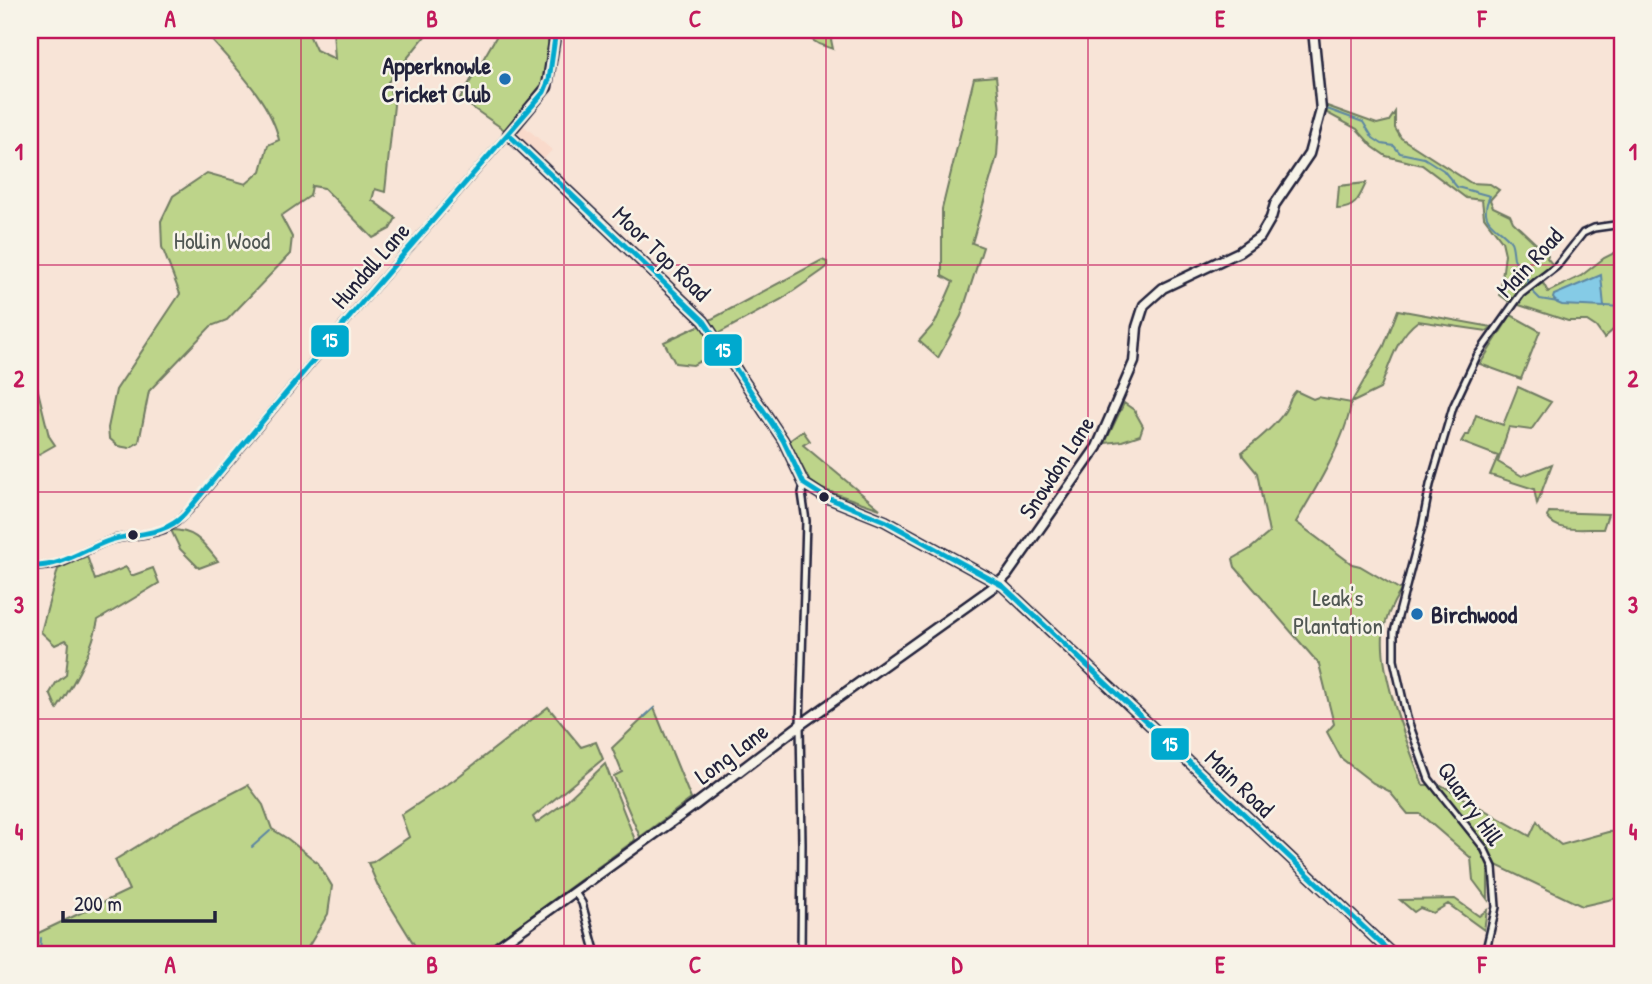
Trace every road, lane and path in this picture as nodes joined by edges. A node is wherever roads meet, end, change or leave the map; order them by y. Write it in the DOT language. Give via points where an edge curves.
graph roads {
  1 [pos="544,30"];
  2 [pos="1313,30"];
  3 [pos="556,33"];
  4 [pos="508,134"];
  5 [pos="1622,223"];
  6 [pos="804,484"];
  7 [pos="30,566"];
  8 [pos="999,583"];
  9 [pos="1394,632"];
  10 [pos="800,725"];
  11 [pos="585,883"];
  12 [pos="574,891"];
  13 [pos="582,903"];
  14 [pos="488,954"];
  15 [pos="596,954"];
  16 [pos="801,954"];
  17 [pos="1392,954"];
  18 [pos="1485,954"];
  1 -- 3 [label="street"];
  2 -- 8 [label="street, Snowdon Lane" via="1321,110 1309,154 1275,204 1260,237 1239,252 1163,288 1144,305 1133,362 1097,447"];
  3 -- 4 [label="street, Hundall Lane" via="547,87"];
  4 -- 6 [label="street, Moor Top Road" via="696,311 783,440"];
  4 -- 7 [label="street, Hundall Lane" via="176,523 107,542 55,565"];
  5 -- 9 [label="street, Main Road" via="1579,237 1557,266 1528,288 1477,356 1453,407"];
  6 -- 8 [label="street" via="885,521"];
  6 -- 10 [label="street"];
  8 -- 10 [label="street, Long Lane"];
  8 -- 17 [label="street, Main Road"];
  9 -- 18 [label="street, Quarry Hill" via="1394,660 1424,767 1493,867 1496,907"];
  10 -- 11 [label="street, Long Lane"];
  10 -- 16 [label="street"];
  11 -- 12 [label="street, Long Lane"];
  11 -- 13 [label="street"];
  12 -- 13 [label="street"];
  12 -- 14 [label="street, Long Lane"];
  13 -- 15 [label="street"];
}
